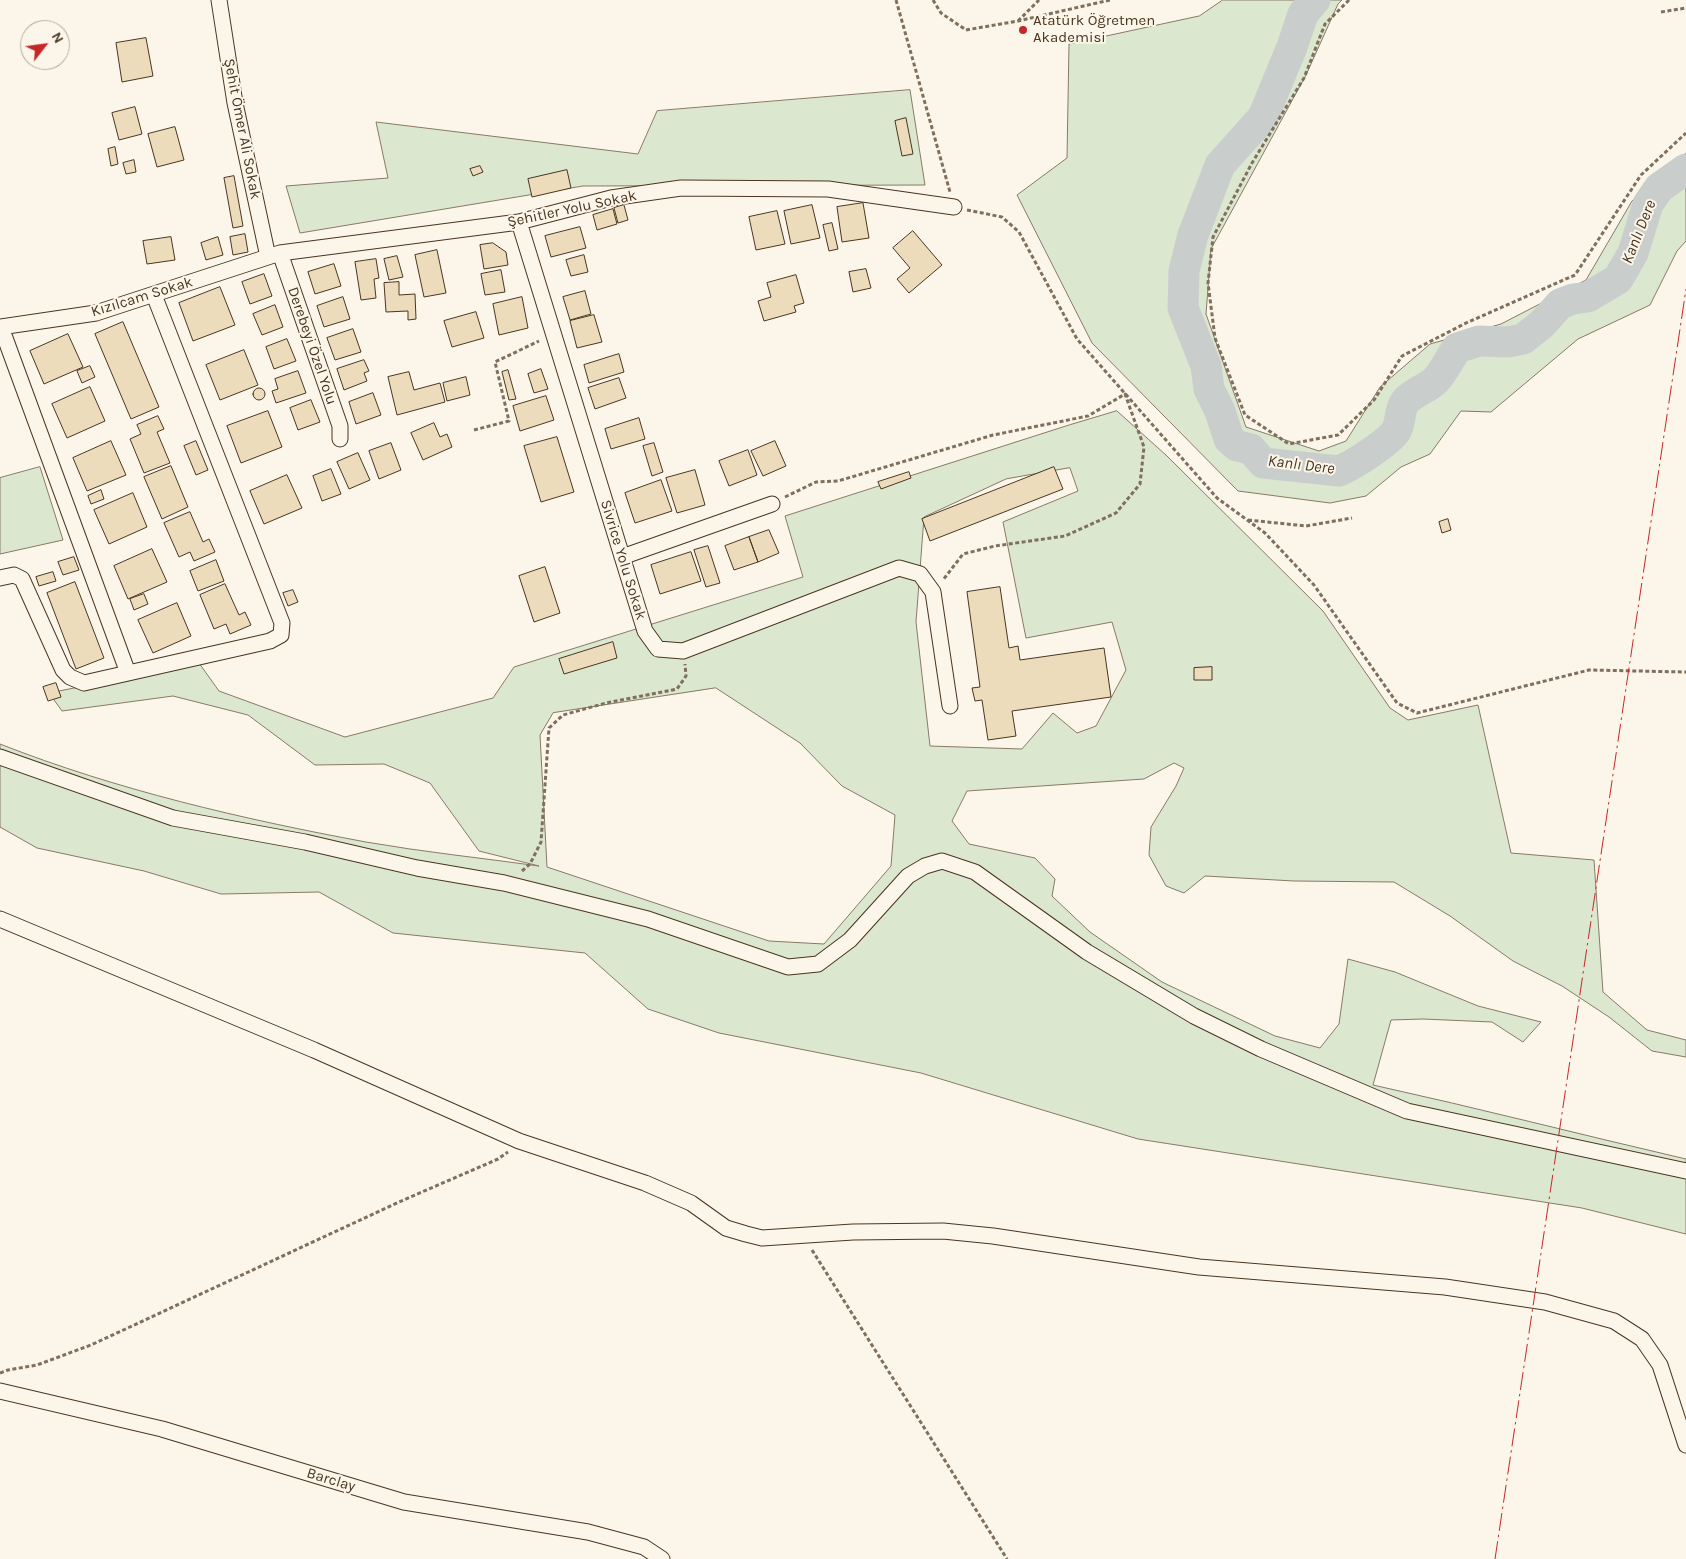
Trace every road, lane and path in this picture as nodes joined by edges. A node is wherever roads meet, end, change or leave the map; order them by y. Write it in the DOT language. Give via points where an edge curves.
graph roads {
  1 [pos="219,0"];
  2 [pos="896,0"];
  3 [pos="933,0"];
  4 [pos="1039,0"];
  5 [pos="1110,0"];
  6 [pos="1349,0"];
  7 [pos="1686,8"];
  8 [pos="1661,12"];
  9 [pos="1018,21"];
  10 [pos="1686,134"];
  11 [pos="954,207"];
  12 [pos="519,222"];
  13 [pos="274,255"];
  14 [pos="154,295"];
  15 [pos="1,327"];
  16 [pos="553,334"];
  17 [pos="1125,394"];
  18 [pos="474,430"];
  19 [pos="340,439"];
  20 [pos="772,504"];
  21 [pos="1352,518"];
  22 [pos="1246,519"];
  23 [pos="622,557"];
  24 [pos="0,578"];
  25 [pos="934,592"];
  26 [pos="683,651"];
  27 [pos="1686,672"];
  28 [pos="128,673"];
  29 [pos="950,706"];
  30 [pos="0,757"];
  31 [pos="504,883"];
  32 [pos="0,919"];
  33 [pos="519,1141"];
  34 [pos="1686,1171"];
  35 [pos="804,1236"];
  36 [pos="0,1373"];
  37 [pos="0,1391"];
  38 [pos="1686,1445"];
  39 [pos="662,1559"];
  40 [pos="1008,1559"];
  1 -- 13 [label="street, Şehit Ömer Ali Sokak" via="235,103"];
  2 -- 11 [label="path"];
  3 -- 9 [label="path" via="941,13 966,30"];
  4 -- 9 [label="path"];
  5 -- 9 [label="path"];
  6 -- 10 [label="path" via="1324,24 1304,78 1252,163 1213,237 1208,283 1215,338 1245,415 1290,444 1338,435 1374,400 1402,356 1466,323 1575,275 1641,175"];
  7 -- 8 [label="path"];
  11 -- 12 [label="street, Şehitler Yolu Sokak" via="828,189 681,188 611,198"];
  11 -- 17 [label="path" via="1002,217 1019,232 1077,339"];
  12 -- 13 [label="street, Şehitler Yolu Sokak"];
  12 -- 16 [label="street, Sivrice Yolu Sokak"];
  13 -- 14 [label="street, Kızılcam Sokak"];
  13 -- 19 [label="street, Derebeyi Özel Yolu" via="340,426"];
  14 -- 15 [label="street, Kızılcam Sokak" via="96,313"];
  14 -- 28 [label="street" via="282,623 281,635 270,641"];
  15 -- 28 [label="street"];
  16 -- 18 [label="path" via="495,362 510,421"];
  16 -- 23 [label="street, Sivrice Yolu Sokak"];
  17 -- 20 [label="path" via="1088,416 993,435 838,481 816,482"];
  17 -- 22 [label="path" via="1217,498"];
  17 -- 25 [label="path" via="1144,447 1140,484 1116,513 1065,536 963,554"];
  20 -- 23 [label="street"];
  21 -- 22 [label="path" via="1306,526"];
  22 -- 27 [label="path" via="1265,533 1314,585 1397,703 1417,713 1589,670"];
  23 -- 26 [label="street, Sivrice Yolu Sokak" via="645,631 658,649"];
  24 -- 28 [label="street" via="14,575 22,579 63,670 70,676 84,683"];
  25 -- 26 [label="street, Sivrice Yolu Sokak" via="920,574 899,568"];
  25 -- 29 [label="street"];
  26 -- 31 [label="path" via="686,676 677,689 563,715 549,728 541,842 530,864"];
  30 -- 31 [label="street" via="173,818"];
  31 -- 34 [label="street" via="648,919 788,967 818,964 850,940 908,876 942,861 975,872 1087,952 1194,1016 1261,1049 1407,1111"];
  32 -- 33 [label="street" via="314,1050"];
  33 -- 35 [label="street" via="645,1183 691,1203 726,1228 762,1238"];
  33 -- 36 [label="path" via="498,1159 91,1345 37,1365"];
  35 -- 38 [label="street" via="943,1231 1200,1267 1446,1288 1545,1302 1614,1321 1642,1339 1660,1365"];
  35 -- 40 [label="path"];
  37 -- 39 [label="street, Barclay" via="162,1429 404,1502 588,1532 644,1547"];
}
